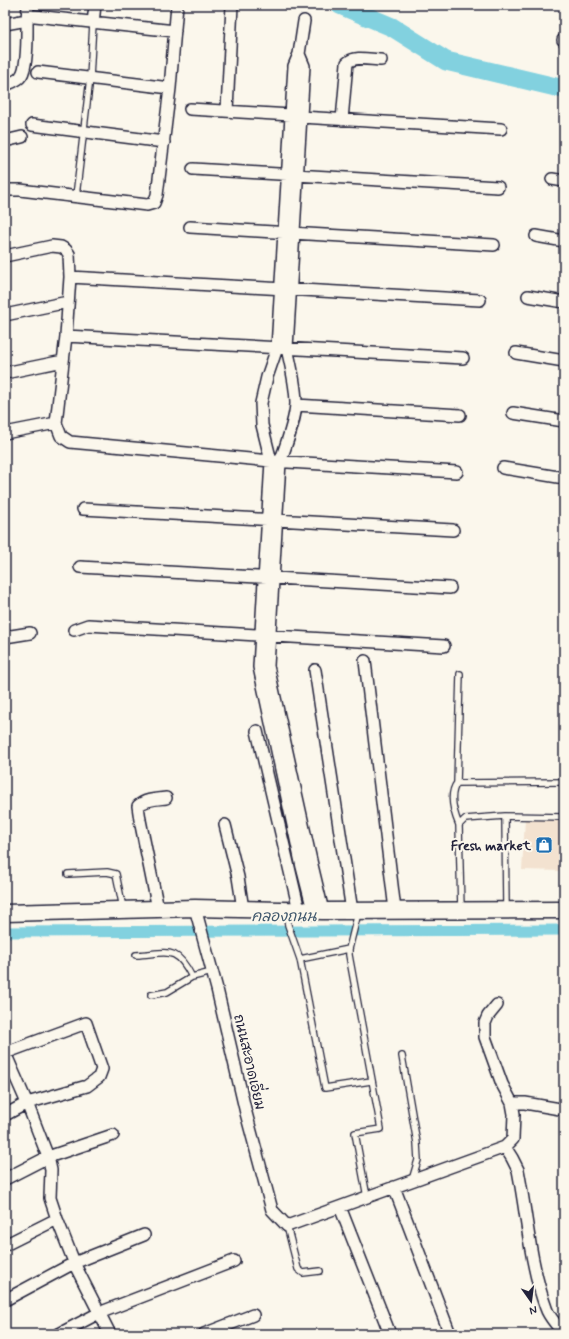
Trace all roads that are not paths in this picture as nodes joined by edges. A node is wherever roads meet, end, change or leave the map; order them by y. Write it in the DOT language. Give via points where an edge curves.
graph roads {
  1 [pos="28,5"];
  2 [pos="95,5"];
  3 [pos="177,5"];
  4 [pos="232,5"];
  5 [pos="31,18"];
  6 [pos="304,21"];
  7 [pos="93,23"];
  8 [pos="5,24"];
  9 [pos="175,32"];
  10 [pos="381,60"];
  11 [pos="38,72"];
  12 [pos="90,78"];
  13 [pos="5,85"];
  14 [pos="170,88"];
  15 [pos="190,109"];
  16 [pos="227,111"];
  17 [pos="296,116"];
  18 [pos="342,120"];
  19 [pos="32,125"];
  20 [pos="501,129"];
  21 [pos="83,131"];
  22 [pos="22,137"];
  23 [pos="5,141"];
  24 [pos="164,142"];
  25 [pos="193,169"];
  26 [pos="292,175"];
  27 [pos="552,178"];
  28 [pos="564,181"];
  29 [pos="498,187"];
  30 [pos="5,190"];
  31 [pos="76,196"];
  32 [pos="190,227"];
  33 [pos="289,233"];
  34 [pos="536,236"];
  35 [pos="564,241"];
  36 [pos="494,245"];
  37 [pos="5,256"];
  38 [pos="70,277"];
  39 [pos="286,289"];
  40 [pos="528,296"];
  41 [pos="480,300"];
  42 [pos="68,302"];
  43 [pos="564,302"];
  44 [pos="5,315"];
  45 [pos="66,336"];
  46 [pos="282,348"];
  47 [pos="516,353"];
  48 [pos="463,358"];
  49 [pos="63,361"];
  50 [pos="564,361"];
  51 [pos="5,373"];
  52 [pos="296,406"];
  53 [pos="513,413"];
  54 [pos="460,415"];
  55 [pos="564,421"];
  56 [pos="56,423"];
  57 [pos="5,433"];
  58 [pos="275,462"];
  59 [pos="503,468"];
  60 [pos="457,472"];
  61 [pos="564,478"];
  62 [pos="83,509"];
  63 [pos="272,520"];
  64 [pos="453,530"];
  65 [pos="80,567"];
  66 [pos="269,578"];
  67 [pos="450,588"];
  68 [pos="74,630"];
  69 [pos="30,633"];
  70 [pos="265,635"];
  71 [pos="5,637"];
  72 [pos="444,646"];
  73 [pos="365,661"];
  74 [pos="315,670"];
  75 [pos="460,674"];
  76 [pos="257,731"];
  77 [pos="564,782"];
  78 [pos="457,783"];
  79 [pos="166,798"];
  80 [pos="505,816"];
  81 [pos="564,817"];
  82 [pos="226,825"];
  83 [pos="459,825"];
  84 [pos="68,874"];
  85 [pos="158,909"];
  86 [pos="243,909"];
  87 [pos="124,910"];
  88 [pos="395,910"];
  89 [pos="461,910"];
  90 [pos="506,910"];
  91 [pos="564,910"];
  92 [pos="5,913"];
  93 [pos="302,913"];
  94 [pos="196,914"];
  95 [pos="356,914"];
  96 [pos="349,950"];
  97 [pos="136,956"];
  98 [pos="300,959"];
  99 [pos="212,972"];
  100 [pos="192,977"];
  101 [pos="151,995"];
  102 [pos="497,1005"];
  103 [pos="5,1053"];
  104 [pos="402,1056"];
  105 [pos="371,1081"];
  106 [pos="27,1103"];
  107 [pos="512,1103"];
  108 [pos="560,1109"];
  109 [pos="5,1115"];
  110 [pos="113,1135"];
  111 [pos="505,1147"];
  112 [pos="48,1157"];
  113 [pos="5,1179"];
  114 [pos="412,1181"];
  115 [pos="394,1187"];
  116 [pos="367,1197"];
  117 [pos="340,1207"];
  118 [pos="57,1219"];
  119 [pos="284,1223"];
  120 [pos="144,1235"];
  121 [pos="5,1245"];
  122 [pos="234,1261"];
  123 [pos="74,1263"];
  124 [pos="320,1271"];
  125 [pos="5,1300"];
  126 [pos="99,1312"];
  127 [pos="253,1315"];
  128 [pos="560,1320"];
  129 [pos="59,1334"];
  130 [pos="110,1334"];
  131 [pos="204,1334"];
  132 [pos="390,1334"];
  133 [pos="450,1334"];
  134 [pos="563,1334"];
  1 -- 5 [label="street"];
  2 -- 7 [label="street"];
  3 -- 9 [label="street"];
  4 -- 16 [label="street"];
  5 -- 7 [label="street"];
  5 -- 8 [label="street"];
  5 -- 13 [label="street" via="21,77"];
  6 -- 17 [label="street" via="299,54 304,66"];
  7 -- 9 [label="street"];
  7 -- 12 [label="lane"];
  9 -- 14 [label="street"];
  10 -- 18 [label="street" via="358,59 347,63"];
  11 -- 12 [label="street"];
  12 -- 14 [label="street"];
  12 -- 21 [label="lane"];
  14 -- 24 [label="street"];
  15 -- 16 [label="street"];
  16 -- 17 [label="street"];
  17 -- 18 [label="street"];
  17 -- 26 [label="street"];
  18 -- 20 [label="street"];
  19 -- 21 [label="street"];
  21 -- 24 [label="street"];
  21 -- 31 [label="lane"];
  22 -- 23 [label="street"];
  24 -- 31 [label="street" via="154,203"];
  25 -- 26 [label="street"];
  26 -- 29 [label="street"];
  26 -- 33 [label="street"];
  27 -- 28 [label="street"];
  30 -- 31 [label="street"];
  32 -- 33 [label="street"];
  33 -- 36 [label="street"];
  33 -- 39 [label="street"];
  34 -- 35 [label="street"];
  37 -- 38 [label="street" via="52,246 61,247 68,254"];
  38 -- 39 [label="street"];
  38 -- 42 [label="street"];
  39 -- 41 [label="street"];
  39 -- 46 [label="street"];
  40 -- 43 [label="street"];
  42 -- 44 [label="street"];
  42 -- 45 [label="street"];
  45 -- 46 [label="street"];
  45 -- 49 [label="street"];
  46 -- 48 [label="street"];
  46 -- 52 [label="street" via="294,377"];
  46 -- 58 [label="street" via="267,377 261,404 262,424"];
  47 -- 50 [label="street"];
  49 -- 51 [label="street"];
  49 -- 56 [label="street"];
  52 -- 54 [label="street"];
  52 -- 58 [label="street" via="289,438"];
  53 -- 55 [label="street"];
  56 -- 57 [label="street"];
  56 -- 58 [label="street" via="61,436 70,442"];
  58 -- 60 [label="street"];
  58 -- 63 [label="street"];
  59 -- 61 [label="street"];
  62 -- 63 [label="street"];
  63 -- 64 [label="street"];
  63 -- 66 [label="street"];
  65 -- 66 [label="street"];
  66 -- 67 [label="street"];
  66 -- 70 [label="street"];
  68 -- 70 [label="street" via="88,625"];
  69 -- 71 [label="street"];
  70 -- 72 [label="street"];
  70 -- 93 [label="street" via="270,695 303,872"];
  73 -- 88 [label="street"];
  74 -- 95 [label="street"];
  75 -- 78 [label="lane"];
  76 -- 93 [label="street"];
  77 -- 78 [label="lane"];
  78 -- 83 [label="lane" via="452,794 454,814"];
  79 -- 85 [label="street" via="149,800 138,806"];
  80 -- 81 [label="lane"];
  80 -- 83 [label="lane" via="464,819"];
  80 -- 90 [label="lane"];
  82 -- 86 [label="street"];
  83 -- 89 [label="lane"];
  84 -- 87 [label="lane" via="116,874"];
  85 -- 87 [label="street"];
  85 -- 94 [label="street"];
  86 -- 93 [label="street"];
  86 -- 94 [label="street"];
  87 -- 92 [label="street"];
  88 -- 89 [label="street"];
  88 -- 95 [label="street"];
  89 -- 90 [label="street"];
  90 -- 91 [label="street"];
  93 -- 95 [label="street"];
  93 -- 98 [label="lane" via="295,943"];
  94 -- 99 [label="street, ถนนสะอาดเอี่ยม"];
  95 -- 96 [label="lane"];
  96 -- 98 [label="lane"];
  96 -- 105 [label="lane"];
  97 -- 100 [label="lane" via="169,953 178,956 186,964"];
  98 -- 105 [label="lane" via="325,1088"];
  99 -- 100 [label="lane"];
  99 -- 119 [label="street, ถนนสะอาดเอี่ยม" via="272,1210"];
  100 -- 101 [label="lane" via="167,992"];
  102 -- 107 [label="street" via="485,1023 485,1037 502,1084"];
  103 -- 106 [label="street"];
  103 -- 106 [label="street" via="86,1022 102,1069 99,1077 87,1086"];
  104 -- 114 [label="lane" via="418,1160"];
  105 -- 116 [label="lane" via="381,1128 355,1133"];
  106 -- 109 [label="street"];
  106 -- 112 [label="street"];
  107 -- 108 [label="street"];
  107 -- 111 [label="street" via="514,1133 513,1139"];
  110 -- 112 [label="street"];
  111 -- 114 [label="street"];
  111 -- 128 [label="street" via="518,1170 538,1284 546,1311"];
  112 -- 113 [label="street"];
  112 -- 118 [label="street" via="51,1170 50,1198"];
  114 -- 115 [label="street"];
  115 -- 116 [label="street"];
  115 -- 133 [label="street"];
  116 -- 117 [label="street"];
  117 -- 119 [label="street"];
  117 -- 132 [label="street"];
  118 -- 121 [label="street"];
  118 -- 123 [label="street"];
  119 -- 124 [label="lane" via="298,1269 303,1273"];
  120 -- 123 [label="street"];
  122 -- 126 [label="street"];
  123 -- 125 [label="street"];
  123 -- 126 [label="street"];
  126 -- 129 [label="street"];
  126 -- 130 [label="street"];
  127 -- 131 [label="street"];
  128 -- 134 [label="street"];
}
